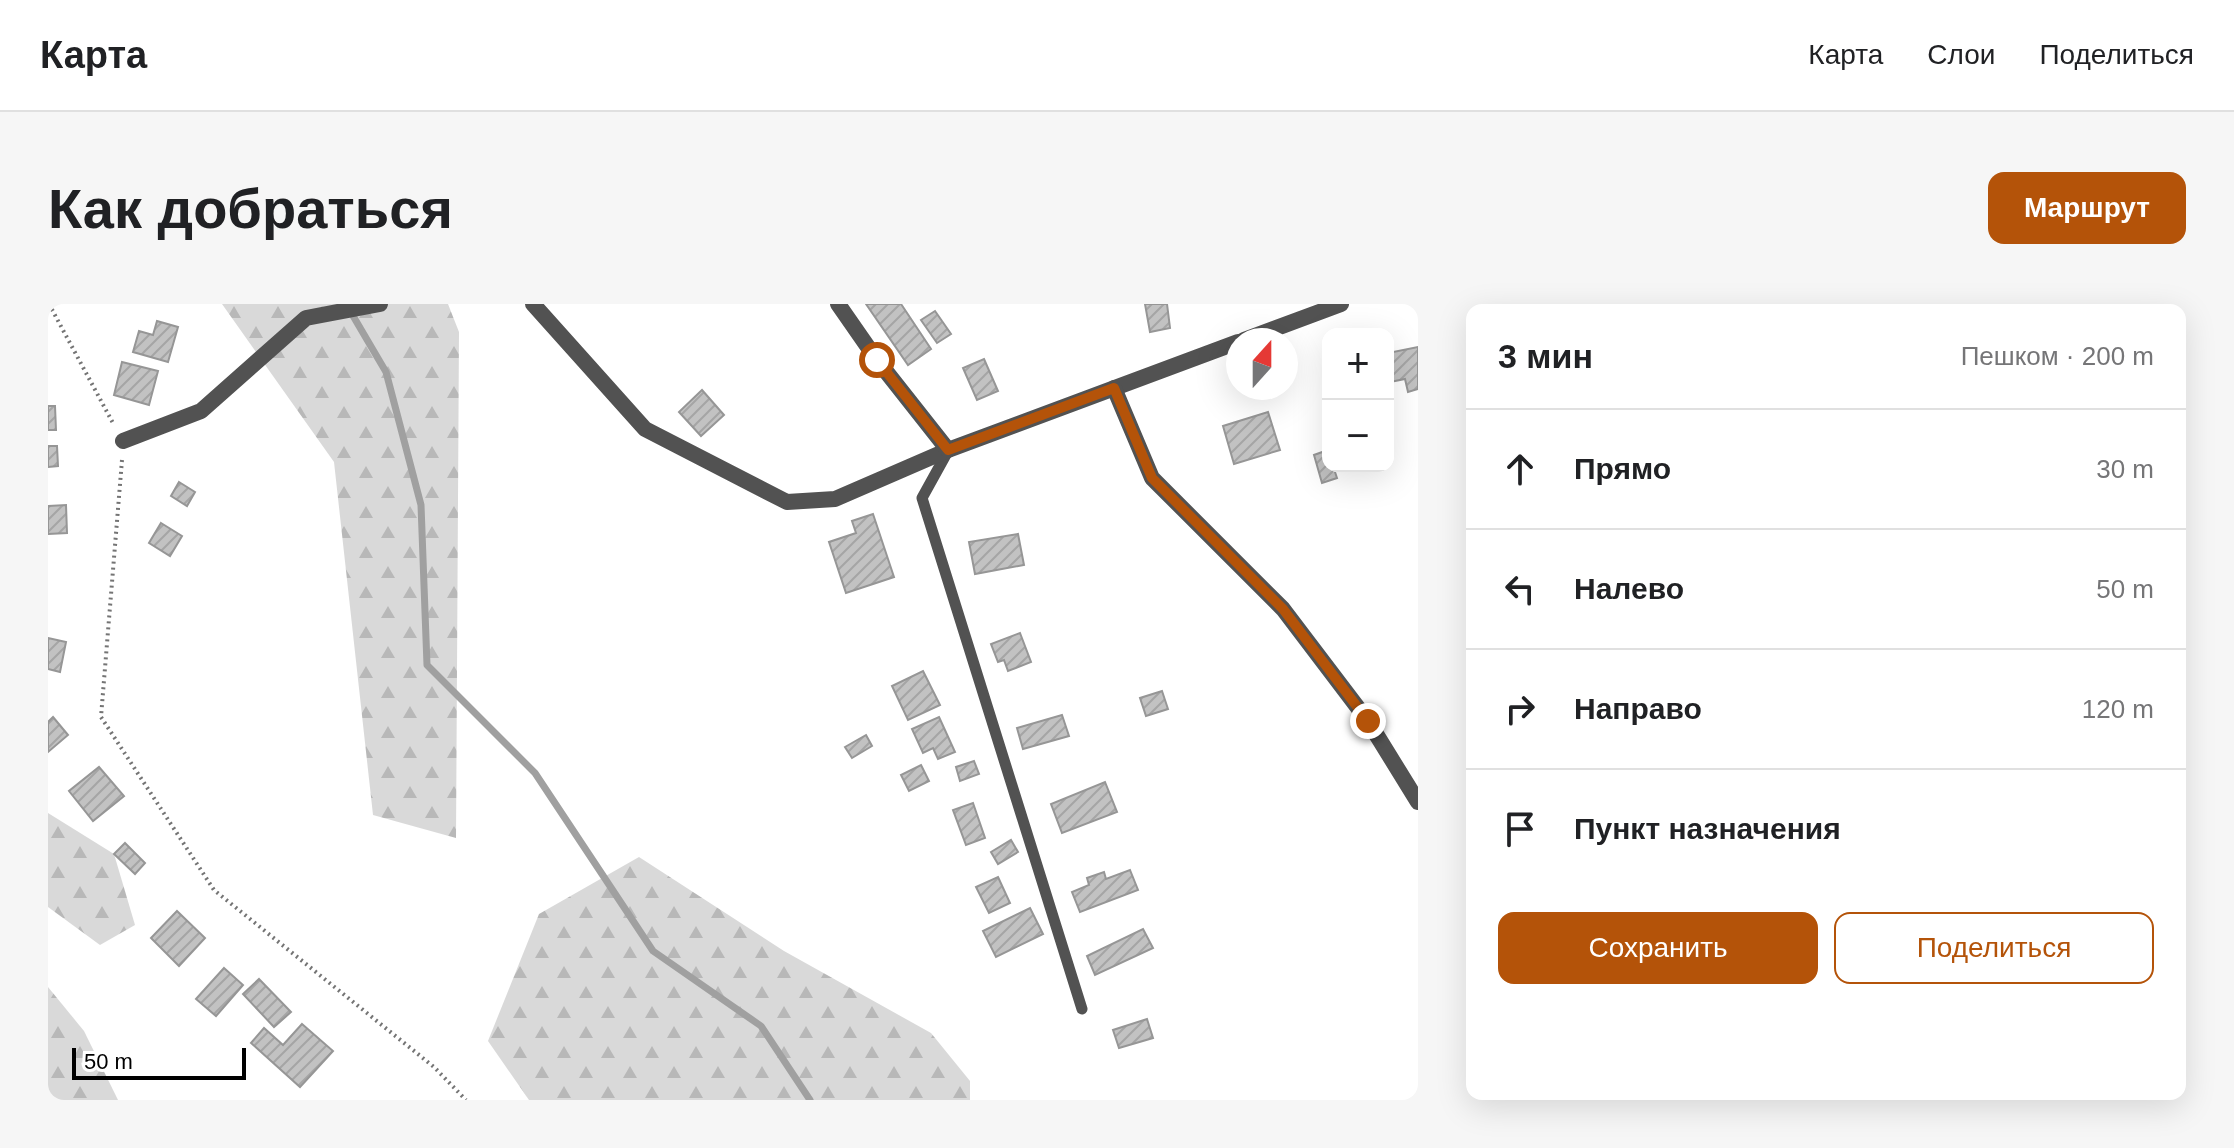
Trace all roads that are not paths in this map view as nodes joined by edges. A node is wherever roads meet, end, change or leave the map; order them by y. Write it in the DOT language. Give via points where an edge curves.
graph roads {
  1 [pos="380,304"];
  2 [pos="533,304"];
  3 [pos="838,304"];
  4 [pos="1341,304"];
  5 [pos="1276,328"];
  6 [pos="1226,346"];
  7 [pos="1114,388"];
  8 [pos="123,441"];
  9 [pos="948,450"];
  10 [pos="1418,802"];
  11 [pos="1082,1009"];
  1 -- 8 [label="street" via="306,318 201,411"];
  2 -- 9 [label="street" via="645,429 787,502 835,499"];
  3 -- 9 [label="street"];
  4 -- 5 [label="street"];
  6 -- 7 [label="street"];
  7 -- 9 [label="street"];
  7 -- 10 [label="street" via="1152,478 1283,609 1368,721"];
  9 -- 11 [label="lane" via="922,498"];
}
